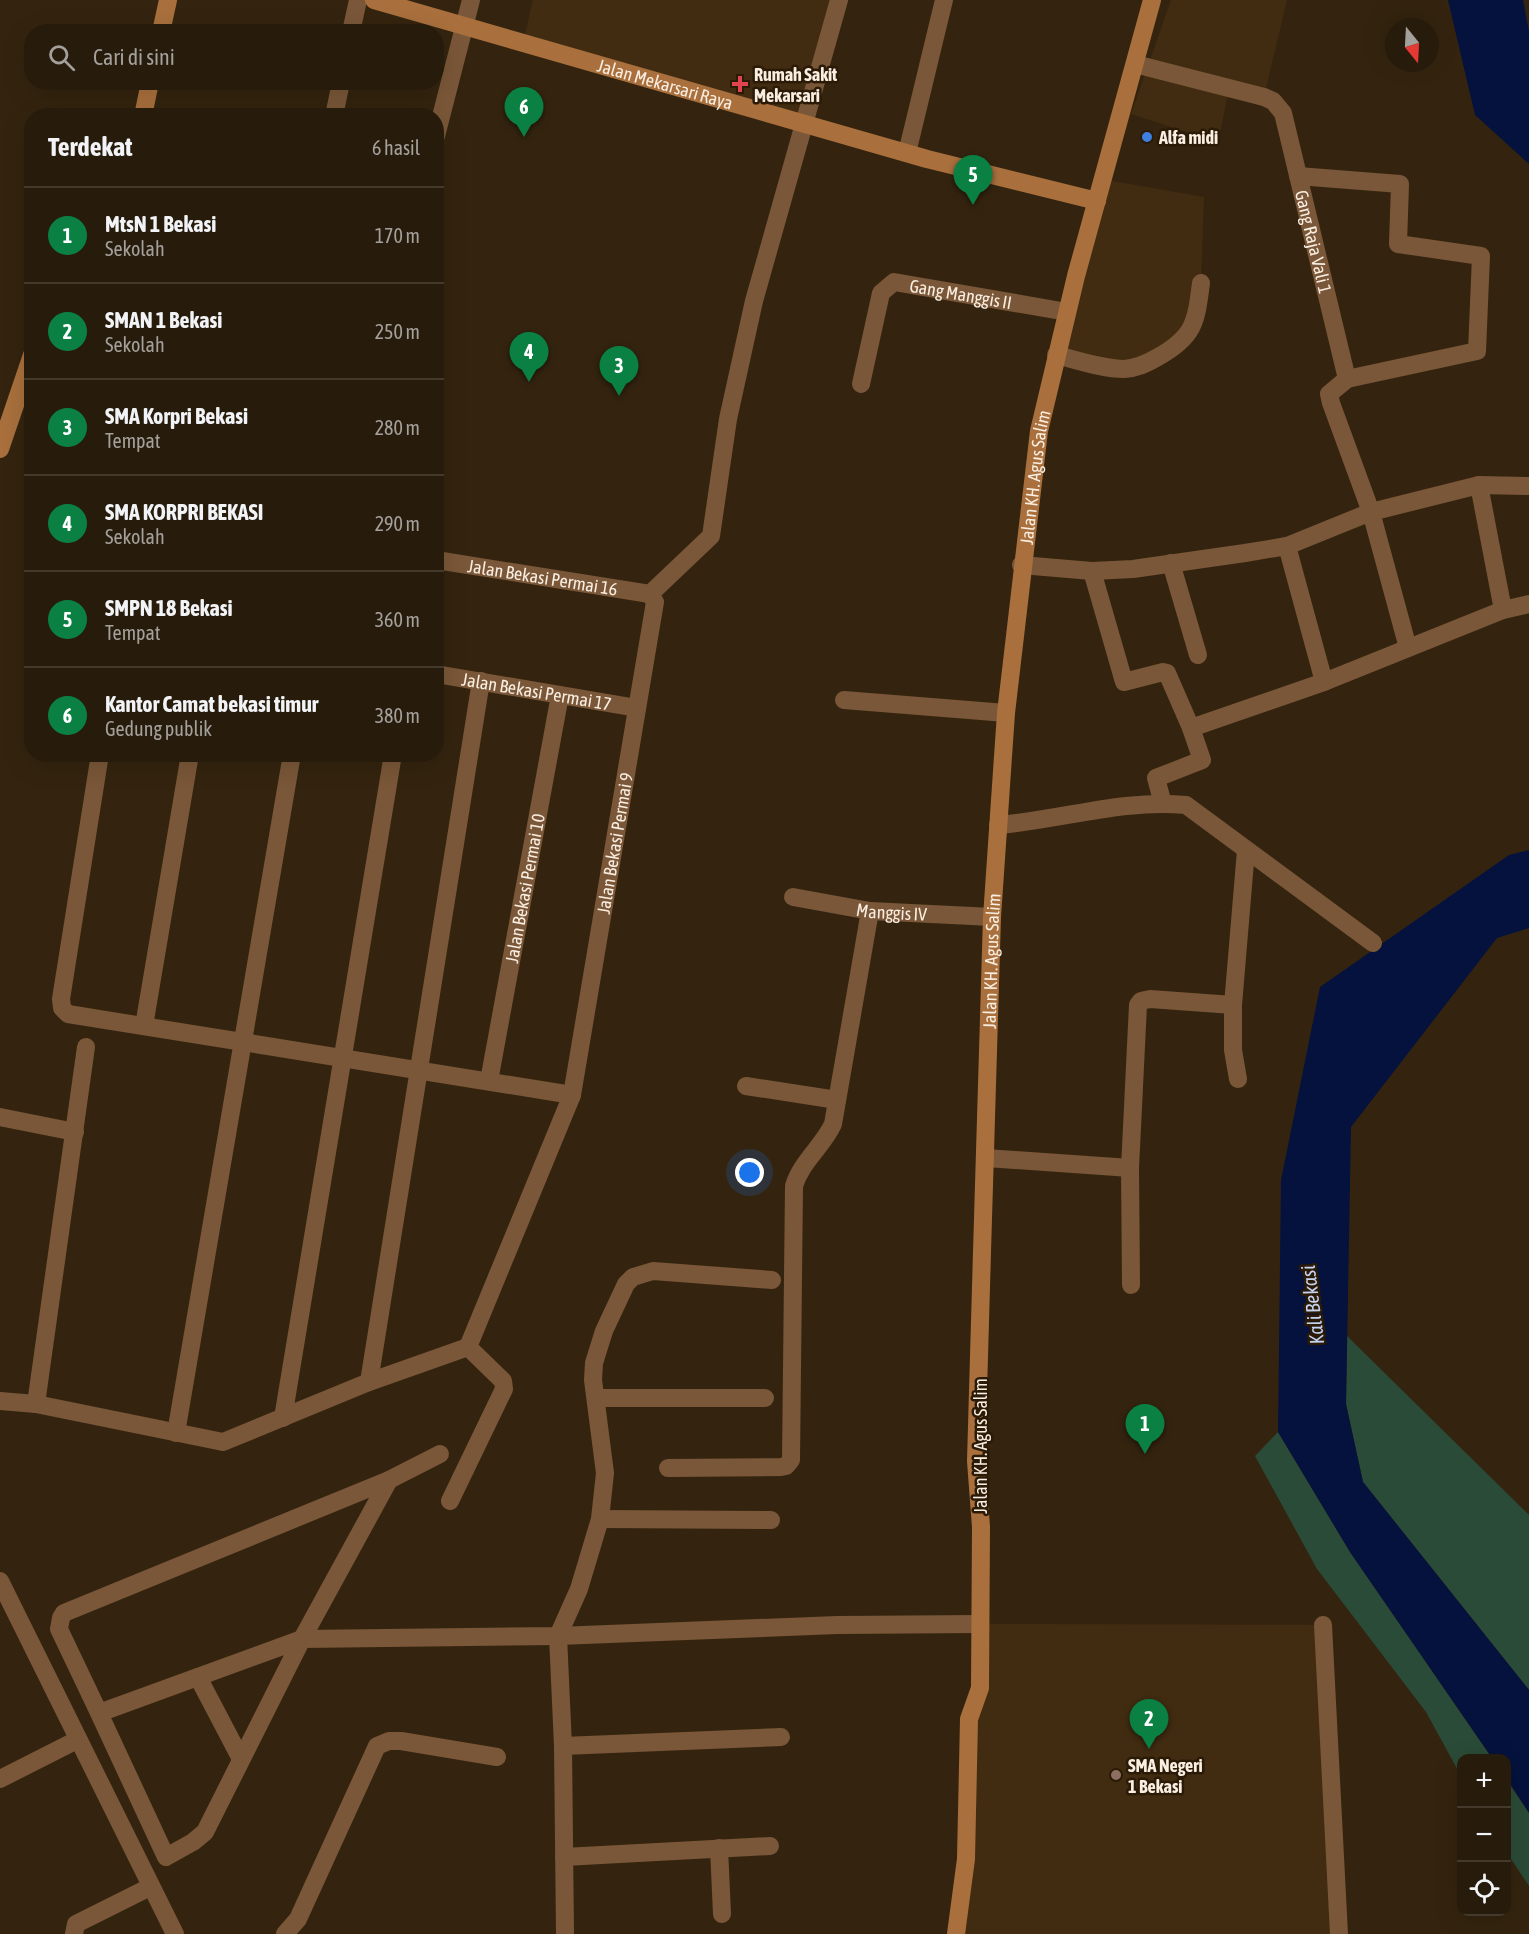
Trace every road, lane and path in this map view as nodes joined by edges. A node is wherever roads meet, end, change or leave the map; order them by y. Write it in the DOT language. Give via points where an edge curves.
graph roads {
  1 [pos="168,0"];
  2 [pos="357,0"];
  3 [pos="471,0"];
  4 [pos="839,0"];
  5 [pos="944,0"];
  6 [pos="1152,0"];
  7 [pos="378,1"];
  8 [pos="163,24"];
  9 [pos="352,24"];
  10 [pos="464,26"];
  11 [pos="1135,64"];
  12 [pos="148,90"];
  13 [pos="339,90"];
  14 [pos="144,108"];
  15 [pos="336,108"];
  16 [pos="443,108"];
  17 [pos="805,124"];
  18 [pos="908,153"];
  19 [pos="1298,176"];
  20 [pos="1097,201"];
  21 [pos="1201,283"];
  22 [pos="1067,312"];
  23 [pos="1056,355"];
  24 [pos="24,378"];
  25 [pos="1347,379"];
  26 [pos="861,384"];
  27 [pos="0,449"];
  28 [pos="1479,485"];
  29 [pos="1529,486"];
  30 [pos="1371,512"];
  31 [pos="1287,546"];
  32 [pos="444,561"];
  33 [pos="1171,563"];
  34 [pos="1022,565"];
  35 [pos="1092,571"];
  36 [pos="650,594"];
  37 [pos="1529,604"];
  38 [pos="1503,610"];
  39 [pos="1408,648"];
  40 [pos="1198,655"];
  41 [pos="444,675"];
  42 [pos="482,681"];
  43 [pos="1324,682"];
  44 [pos="561,695"];
  45 [pos="844,700"];
  46 [pos="638,708"];
  47 [pos="1006,713"];
  48 [pos="1191,728"];
  49 [pos="99,762"];
  50 [pos="189,762"];
  51 [pos="291,762"];
  52 [pos="392,762"];
  53 [pos="1163,804"];
  54 [pos="998,825"];
  55 [pos="1246,850"];
  56 [pos="793,897"];
  57 [pos="870,911"];
  58 [pos="992,917"];
  59 [pos="1373,944"];
  60 [pos="1233,1005"];
  61 [pos="144,1026"];
  62 [pos="241,1042"];
  63 [pos="86,1047"];
  64 [pos="341,1058"];
  65 [pos="419,1070"];
  66 [pos="1238,1079"];
  67 [pos="489,1081"];
  68 [pos="746,1086"];
  69 [pos="572,1095"];
  70 [pos="837,1100"];
  71 [pos="0,1117"];
  72 [pos="75,1132"];
  73 [pos="986,1158"];
  74 [pos="1130,1168"];
  75 [pos="772,1280"];
  76 [pos="1131,1285"];
  77 [pos="468,1347"];
  78 [pos="369,1382"];
  79 [pos="596,1398"];
  80 [pos="765,1398"];
  81 [pos="36,1404"];
  82 [pos="1,1406"];
  83 [pos="283,1418"];
  84 [pos="176,1433"];
  85 [pos="440,1454"];
  86 [pos="668,1468"];
  87 [pos="389,1480"];
  88 [pos="450,1502"];
  89 [pos="600,1519"];
  90 [pos="771,1520"];
  91 [pos="1,1583"];
  92 [pos="980,1624"];
  93 [pos="1323,1625"];
  94 [pos="558,1636"];
  95 [pos="302,1639"];
  96 [pos="198,1677"];
  97 [pos="99,1713"];
  98 [pos="780,1737"];
  99 [pos="77,1740"];
  100 [pos="563,1746"];
  101 [pos="497,1757"];
  102 [pos="242,1759"];
  103 [pos="0,1779"];
  104 [pos="770,1846"];
  105 [pos="719,1848"];
  106 [pos="564,1857"];
  107 [pos="150,1887"];
  108 [pos="722,1914"];
  109 [pos="74,1934"];
  110 [pos="175,1934"];
  111 [pos="285,1934"];
  112 [pos="565,1934"];
  113 [pos="956,1934"];
  114 [pos="961,1934"];
  115 [pos="1339,1934"];
  1 -- 8 [label="street"];
  2 -- 9 [label="street"];
  3 -- 10 [label="street"];
  4 -- 17 [label="street"];
  5 -- 18 [label="street"];
  6 -- 11 [label="street, Jalan KH. Agus Salim"];
  7 -- 10 [label="street, Jalan Mekarsari Raya"];
  10 -- 16 [label="street"];
  10 -- 17 [label="street, Jalan Mekarsari Raya"];
  11 -- 19 [label="street, Gang Raja Vali 1" via="1273,101 1283,113"];
  11 -- 20 [label="street, Jalan KH. Agus Salim"];
  12 -- 14 [label="street"];
  13 -- 15 [label="street"];
  17 -- 18 [label="street, Jalan Mekarsari Raya"];
  17 -- 36 [label="street" via="754,301 728,419 711,536"];
  18 -- 20 [label="street, Jalan Mekarsari Raya"];
  19 -- 25 [label="street, Gang Raja Vali 1"];
  19 -- 25 [label="street" via="1400,184 1398,244 1481,256 1477,351"];
  20 -- 22 [label="street, Jalan KH. Agus Salim"];
  21 -- 23 [label="street" via="1197,317 1189,336 1142,366 1122,369"];
  22 -- 23 [label="street, Jalan KH. Agus Salim"];
  22 -- 26 [label="street, Gang Manggis II" via="894,282 881,293"];
  23 -- 34 [label="street, Jalan KH. Agus Salim" via="1039,431"];
  24 -- 27 [label="street"];
  25 -- 30 [label="street" via="1329,394"];
  28 -- 29 [label="street"];
  28 -- 30 [label="street"];
  28 -- 38 [label="street"];
  30 -- 31 [label="street"];
  30 -- 39 [label="street"];
  31 -- 33 [label="street"];
  31 -- 43 [label="street"];
  32 -- 36 [label="street, Jalan Bekasi Permai 16"];
  33 -- 35 [label="street"];
  33 -- 40 [label="street"];
  34 -- 35 [label="street"];
  34 -- 47 [label="street, Jalan KH. Agus Salim"];
  35 -- 48 [label="street" via="1124,682 1167,673"];
  36 -- 46 [label="street, Jalan Bekasi Permai 9" via="656,602"];
  37 -- 38 [label="street"];
  38 -- 39 [label="street"];
  39 -- 43 [label="street"];
  41 -- 42 [label="street, Jalan Bekasi Permai 17"];
  42 -- 44 [label="street, Jalan Bekasi Permai 17"];
  42 -- 65 [label="street"];
  43 -- 48 [label="street"];
  44 -- 46 [label="street, Jalan Bekasi Permai 17"];
  44 -- 67 [label="street, Jalan Bekasi Permai 10"];
  45 -- 47 [label="street"];
  46 -- 69 [label="street, Jalan Bekasi Permai 9"];
  47 -- 54 [label="street, Jalan KH. Agus Salim"];
  48 -- 53 [label="street" via="1202,760 1156,778"];
  49 -- 61 [label="street" via="62,1008 68,1014"];
  50 -- 61 [label="street"];
  51 -- 62 [label="street"];
  52 -- 64 [label="street"];
  53 -- 54 [label="street" via="1103,808"];
  53 -- 55 [label="street" via="1192,808"];
  54 -- 58 [label="street, Jalan KH. Agus Salim"];
  55 -- 59 [label="street"];
  55 -- 60 [label="street"];
  56 -- 57 [label="street, Manggis IV"];
  57 -- 58 [label="street, Manggis IV"];
  57 -- 70 [label="street"];
  58 -- 73 [label="street, Jalan KH. Agus Salim"];
  60 -- 66 [label="street" via="1233,1050"];
  60 -- 74 [label="street" via="1150,999 1138,1005"];
  61 -- 62 [label="street"];
  62 -- 64 [label="street"];
  62 -- 84 [label="street"];
  63 -- 72 [label="street"];
  64 -- 65 [label="street"];
  64 -- 83 [label="street"];
  65 -- 67 [label="street"];
  65 -- 78 [label="street"];
  67 -- 69 [label="street"];
  68 -- 70 [label="street"];
  69 -- 77 [label="street, Jalan Bekasi Permai 9"];
  70 -- 86 [label="street" via="828,1135 794,1186 790,1463 781,1467"];
  71 -- 72 [label="street"];
  72 -- 81 [label="street"];
  73 -- 74 [label="street"];
  73 -- 92 [label="street, Jalan KH. Agus Salim" via="976,1461 981,1527"];
  74 -- 76 [label="street"];
  75 -- 79 [label="street" via="653,1271 633,1277 626,1284 597,1351 593,1380"];
  77 -- 78 [label="street"];
  77 -- 88 [label="street" via="504,1385"];
  78 -- 83 [label="street"];
  79 -- 80 [label="street"];
  79 -- 89 [label="street" via="605,1473"];
  81 -- 82 [label="street"];
  81 -- 84 [label="street"];
  83 -- 84 [label="street" via="223,1442"];
  85 -- 87 [label="street"];
  87 -- 95 [label="street"];
  87 -- 97 [label="street" via="64,1613 59,1629"];
  89 -- 90 [label="street"];
  89 -- 94 [label="street" via="579,1588"];
  91 -- 99 [label="street"];
  92 -- 94 [label="street" via="837,1625"];
  92 -- 113 [label="street, Jalan KH. Agus Salim" via="980,1689 969,1719 966,1859"];
  93 -- 115 [label="street"];
  94 -- 95 [label="street"];
  94 -- 100 [label="street"];
  95 -- 96 [label="street"];
  95 -- 102 [label="street"];
  96 -- 97 [label="street"];
  96 -- 102 [label="street"];
  97 -- 102 [label="street" via="166,1857 205,1832"];
  98 -- 100 [label="street"];
  99 -- 103 [label="street"];
  99 -- 107 [label="street"];
  100 -- 106 [label="street"];
  101 -- 111 [label="street" via="401,1741 377,1746 298,1919"];
  104 -- 105 [label="street"];
  105 -- 106 [label="street"];
  105 -- 108 [label="street"];
  106 -- 112 [label="street"];
  107 -- 109 [label="street" via="76,1924"];
  107 -- 110 [label="street"];
  113 -- 114 [label="street"];
}
